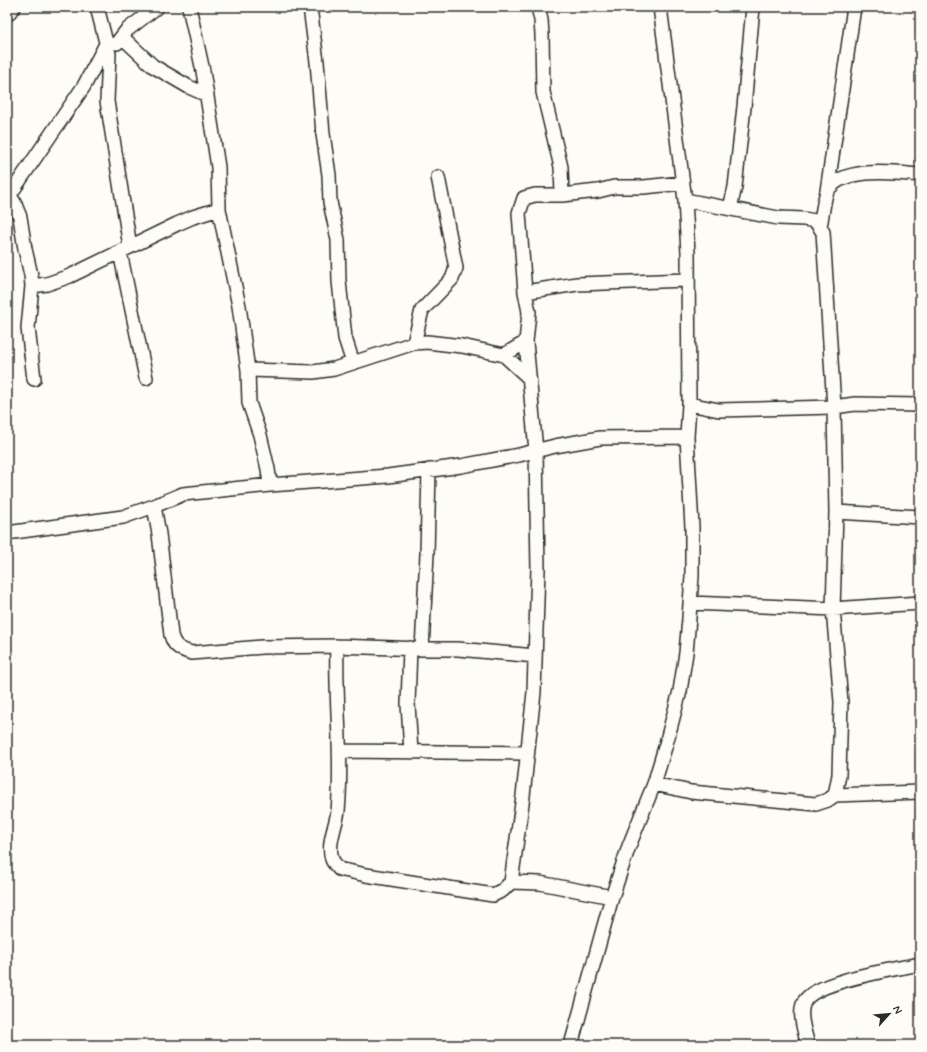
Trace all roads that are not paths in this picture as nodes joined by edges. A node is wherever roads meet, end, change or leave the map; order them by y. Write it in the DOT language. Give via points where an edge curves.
graph roads {
  1 [pos="14,7"];
  2 [pos="98,7"];
  3 [pos="157,7"];
  4 [pos="189,7"];
  5 [pos="310,7"];
  6 [pos="538,7"];
  7 [pos="660,7"];
  8 [pos="752,7"];
  9 [pos="854,7"];
  10 [pos="7,14"];
  11 [pos="104,29"];
  12 [pos="125,33"];
  13 [pos="108,48"];
  14 [pos="207,95"];
  15 [pos="920,175"];
  16 [pos="438,177"];
  17 [pos="682,183"];
  18 [pos="827,191"];
  19 [pos="562,195"];
  20 [pos="8,197"];
  21 [pos="685,200"];
  22 [pos="730,208"];
  23 [pos="219,209"];
  24 [pos="820,226"];
  25 [pos="125,249"];
  26 [pos="687,280"];
  27 [pos="32,286"];
  28 [pos="525,292"];
  29 [pos="526,342"];
  30 [pos="414,343"];
  31 [pos="504,355"];
  32 [pos="353,363"];
  33 [pos="248,370"];
  34 [pos="146,378"];
  35 [pos="529,378"];
  36 [pos="34,379"];
  37 [pos="689,404"];
  38 [pos="920,405"];
  39 [pos="834,407"];
  40 [pos="687,437"];
  41 [pos="536,451"];
  42 [pos="429,470"];
  43 [pos="270,485"];
  44 [pos="154,506"];
  45 [pos="836,512"];
  46 [pos="920,517"];
  47 [pos="7,533"];
  48 [pos="690,603"];
  49 [pos="920,603"];
  50 [pos="833,609"];
  51 [pos="337,646"];
  52 [pos="416,648"];
  53 [pos="535,656"];
  54 [pos="340,751"];
  55 [pos="410,752"];
  56 [pos="527,754"];
  57 [pos="654,784"];
  58 [pos="920,792"];
  59 [pos="835,795"];
  60 [pos="511,882"];
  61 [pos="612,897"];
  62 [pos="920,964"];
  63 [pos="571,1045"];
  64 [pos="808,1045"];
  1 -- 10 [label="street"];
  2 -- 11 [label="street"];
  3 -- 12 [label="street"];
  4 -- 14 [label="street"];
  5 -- 32 [label="street" via="330,202 338,240 345,338"];
  6 -- 19 [label="street" via="542,35 543,92 561,167"];
  7 -- 17 [label="street"];
  8 -- 22 [label="street" via="744,107 735,187"];
  9 -- 18 [label="street"];
  11 -- 12 [label="street"];
  11 -- 13 [label="street"];
  12 -- 13 [label="street"];
  12 -- 14 [label="street" via="153,66"];
  13 -- 20 [label="street"];
  13 -- 25 [label="street" via="106,102"];
  14 -- 23 [label="street" via="218,167"];
  15 -- 18 [label="street" via="872,172 859,174 836,181"];
  16 -- 30 [label="street" via="456,268 452,279 422,310"];
  17 -- 19 [label="street" via="614,187"];
  17 -- 21 [label="street"];
  18 -- 24 [label="street"];
  19 -- 28 [label="street" via="535,195 524,198 519,213"];
  20 -- 27 [label="street" via="14,202 20,217"];
  21 -- 22 [label="street"];
  21 -- 26 [label="street"];
  22 -- 24 [label="street" via="778,218 815,221"];
  23 -- 25 [label="street" via="193,217"];
  23 -- 33 [label="street" via="239,306"];
  24 -- 39 [label="street" via="824,238"];
  25 -- 27 [label="street" via="70,276"];
  25 -- 34 [label="street"];
  26 -- 28 [label="street" via="577,284"];
  26 -- 37 [label="street"];
  27 -- 36 [label="street" via="28,328"];
  28 -- 29 [label="street" via="529,312"];
  29 -- 31 [label="street"];
  29 -- 35 [label="street"];
  30 -- 31 [label="street" via="462,346"];
  30 -- 32 [label="street"];
  31 -- 35 [label="street"];
  32 -- 33 [label="street" via="313,372"];
  33 -- 43 [label="street" via="249,403 262,442"];
  35 -- 41 [label="street"];
  37 -- 39 [label="street" via="719,410"];
  37 -- 40 [label="street"];
  38 -- 39 [label="street" via="855,404"];
  39 -- 45 [label="street"];
  40 -- 41 [label="street" via="600,438"];
  40 -- 48 [label="street" via="692,527"];
  41 -- 42 [label="street"];
  41 -- 53 [label="street" via="538,569"];
  42 -- 43 [label="street" via="388,476"];
  42 -- 52 [label="street" via="427,554"];
  43 -- 44 [label="street" via="183,494"];
  44 -- 47 [label="street" via="123,517"];
  44 -- 51 [label="street" via="171,635 181,650 192,653 262,647"];
  45 -- 46 [label="street"];
  45 -- 50 [label="street"];
  48 -- 50 [label="street"];
  48 -- 57 [label="street" via="680,692"];
  49 -- 50 [label="street"];
  50 -- 59 [label="street" via="841,702"];
  51 -- 52 [label="street"];
  51 -- 54 [label="street"];
  52 -- 53 [label="street"];
  52 -- 55 [label="street" via="408,704"];
  53 -- 56 [label="street"];
  54 -- 55 [label="street"];
  54 -- 60 [label="street" via="338,813 330,848 332,860 339,869 493,895"];
  55 -- 56 [label="street"];
  56 -- 60 [label="street"];
  57 -- 59 [label="street" via="691,792 816,804"];
  57 -- 61 [label="street"];
  58 -- 59 [label="street"];
  60 -- 61 [label="street" via="540,883"];
  61 -- 63 [label="street"];
  62 -- 64 [label="street" via="851,978 812,994 804,1002 802,1014"];
}
